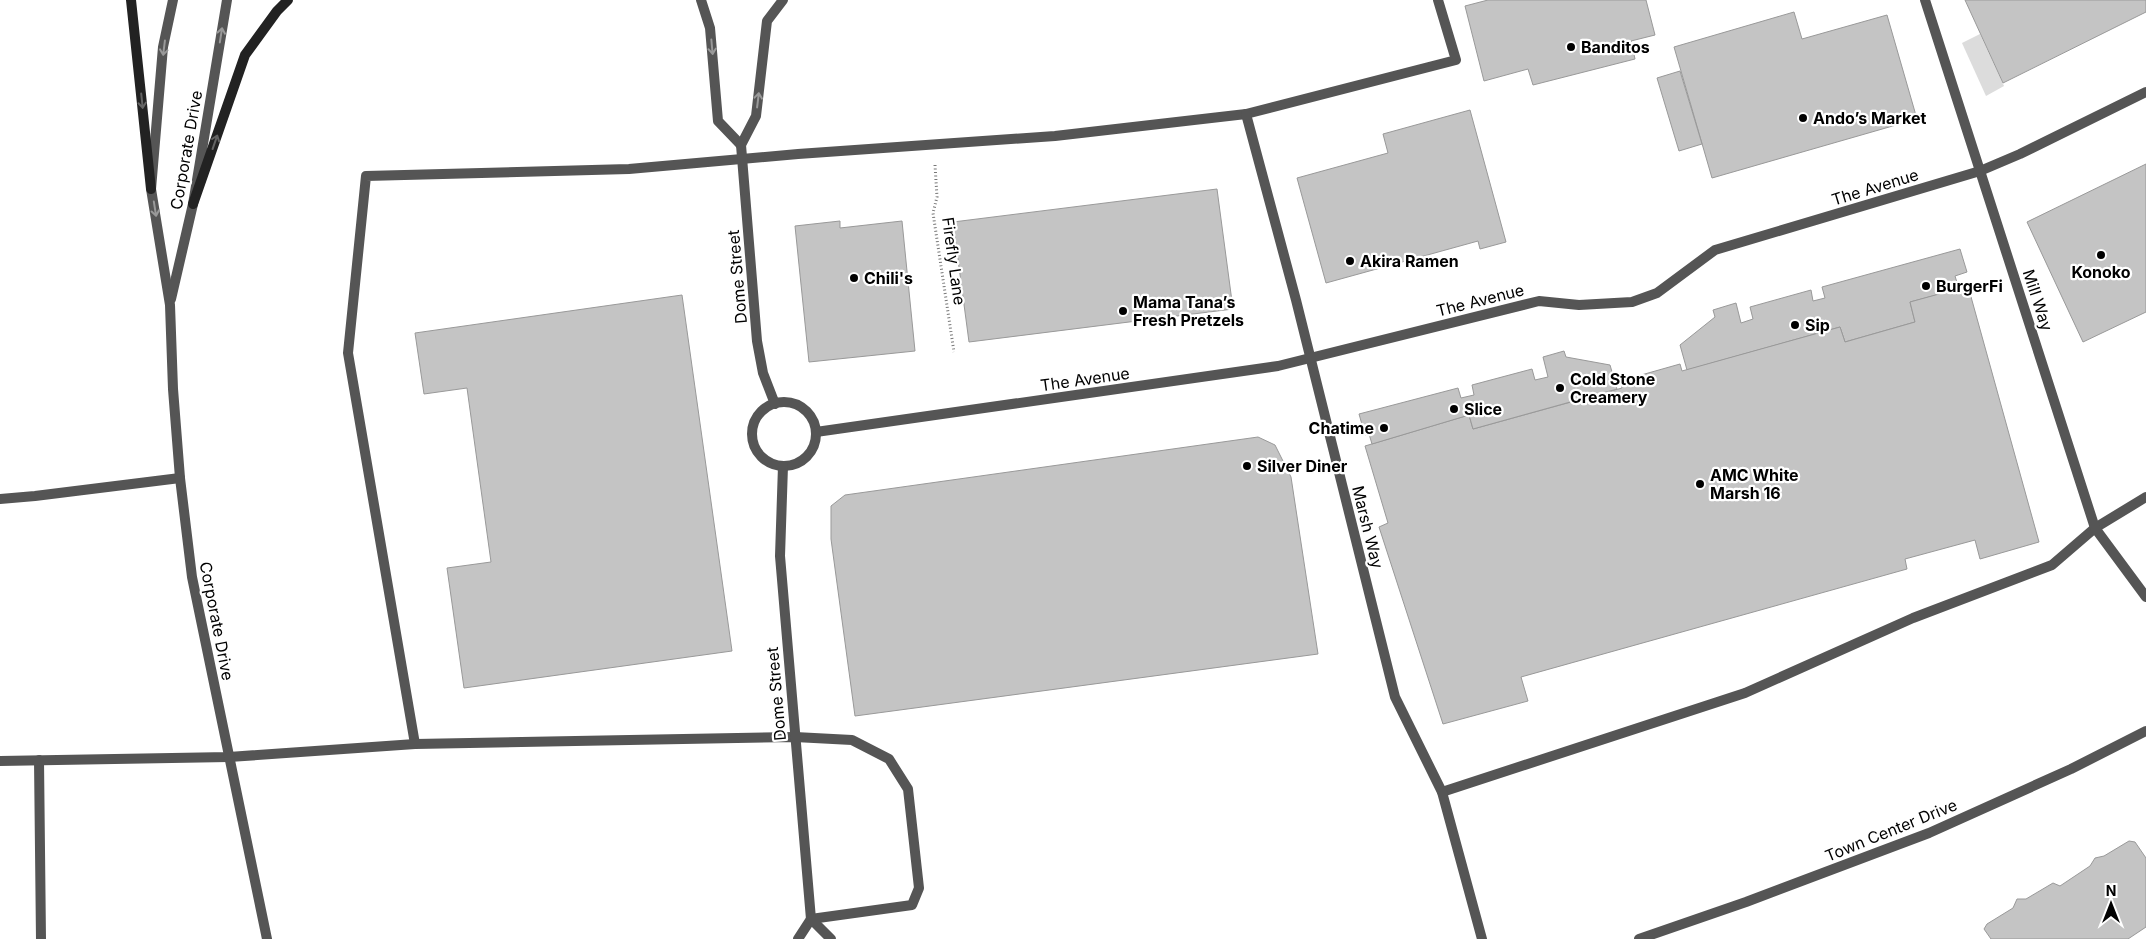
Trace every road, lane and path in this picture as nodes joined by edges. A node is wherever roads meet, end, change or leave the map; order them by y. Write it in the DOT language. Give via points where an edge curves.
graph roads {
  1 [pos="131,0"];
  2 [pos="173,0"];
  3 [pos="227,0"];
  4 [pos="288,0"];
  5 [pos="701,0"];
  6 [pos="783,0"];
  7 [pos="1438,0"];
  8 [pos="1925,0"];
  9 [pos="2146,92"];
  10 [pos="1246,114"];
  11 [pos="933,144"];
  12 [pos="741,145"];
  13 [pos="742,160"];
  14 [pos="1980,171"];
  15 [pos="152,189"];
  16 [pos="193,204"];
  17 [pos="170,304"];
  18 [pos="954,352"];
  19 [pos="1311,359"];
  20 [pos="774,404"];
  21 [pos="816,432"];
  22 [pos="783,466"];
  23 [pos="180,478"];
  24 [pos="2146,497"];
  25 [pos="0,499"];
  26 [pos="2095,528"];
  27 [pos="2146,598"];
  28 [pos="2146,731"];
  29 [pos="795,737"];
  30 [pos="415,744"];
  31 [pos="229,757"];
  32 [pos="39,760"];
  33 [pos="0,761"];
  34 [pos="1442,792"];
  35 [pos="811,919"];
  36 [pos="41,939"];
  37 [pos="267,939"];
  38 [pos="798,939"];
  39 [pos="831,939"];
  40 [pos="1482,939"];
  41 [pos="1639,939"];
  1 -- 15 [label="main road, one-way"];
  2 -- 15 [label="street, Corporate Drive, one-way" via="163,46"];
  16 -- 3 [label="street, Corporate Drive, one-way"];
  16 -- 4 [label="main road, one-way" via="244,55"];
  5 -- 12 [label="street, one-way" via="710,28 718,121"];
  12 -- 6 [label="street, one-way" via="756,116 767,22"];
  7 -- 10 [label="street" via="1456,60"];
  8 -- 14 [label="street, Mill Way"];
  9 -- 14 [label="street, The Avenue"];
  10 -- 11 [label="street" via="1056,136"];
  10 -- 19 [label="street, Marsh Way"];
  11 -- 13 [label="street"];
  11 -- 18 [label="path, Firefly Lane" via="937,197 934,213"];
  12 -- 13 [label="street, Dome Street"];
  13 -- 20 [label="street, Dome Street" via="757,341 763,373"];
  13 -- 30 [label="street" via="628,169 366,176 348,352"];
  14 -- 19 [label="street, The Avenue" via="1715,250 1657,293 1632,302 1579,304 1539,301 1522,304"];
  14 -- 26 [label="street, Mill Way"];
  15 -- 17 [label="street, Corporate Drive, one-way"];
  16 -- 17 [label="street, Corporate Drive"];
  17 -- 23 [label="street, Corporate Drive" via="172,389"];
  19 -- 21 [label="street, The Avenue"];
  19 -- 34 [label="street, Marsh Way" via="1395,697"];
  20 -- 21 [label="street" via="784,402 802,408 814,423"];
  20 -- 22 [label="street" via="758,415 752,434 753,444 765,460"];
  21 -- 22 [label="street" via="810,452 794,464"];
  22 -- 29 [label="street, Dome Street" via="780,556"];
  23 -- 25 [label="street"];
  23 -- 31 [label="street, Corporate Drive" via="192,578"];
  24 -- 26 [label="street"];
  26 -- 27 [label="street, Mill Way"];
  26 -- 34 [label="street" via="2052,565 1913,618 1745,693"];
  28 -- 41 [label="street, Town Center Drive" via="2071,769 1928,833"];
  29 -- 30 [label="street"];
  29 -- 35 [label="street, Dome Street"];
  29 -- 35 [label="street" via="852,740 889,759 908,789 919,888 912,905"];
  30 -- 31 [label="street"];
  31 -- 32 [label="street"];
  31 -- 37 [label="street, Corporate Drive"];
  32 -- 33 [label="street"];
  32 -- 36 [label="street"];
  34 -- 40 [label="street, Marsh Way"];
  35 -- 38 [label="street"];
  35 -- 39 [label="street"];
}
